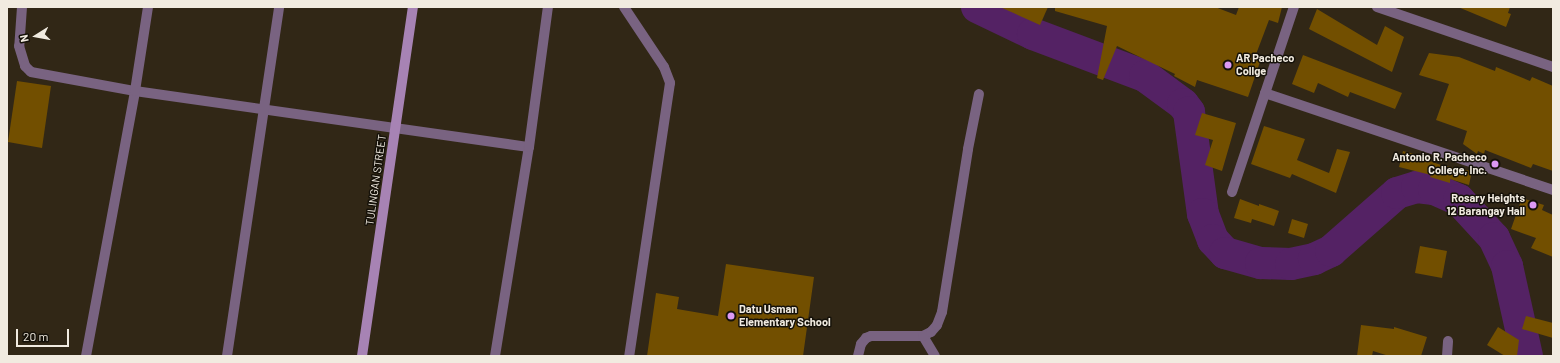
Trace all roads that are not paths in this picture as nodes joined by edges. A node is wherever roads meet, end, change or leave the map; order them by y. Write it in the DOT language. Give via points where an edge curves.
graph roads {
  1 [pos="22,7"];
  2 [pos="148,7"];
  3 [pos="278,7"];
  4 [pos="413,7"];
  5 [pos="548,7"];
  6 [pos="624,7"];
  7 [pos="1294,7"];
  8 [pos="1377,7"];
  9 [pos="1553,67"];
  10 [pos="135,91"];
  11 [pos="1265,93"];
  12 [pos="979,94"];
  13 [pos="264,109"];
  14 [pos="395,128"];
  15 [pos="529,147"];
  16 [pos="1553,190"];
  17 [pos="1232,192"];
  18 [pos="923,336"];
  19 [pos="1448,341"];
  20 [pos="86,356"];
  21 [pos="227,356"];
  22 [pos="362,356"];
  23 [pos="495,356"];
  24 [pos="629,356"];
  25 [pos="858,356"];
  26 [pos="935,356"];
  27 [pos="1447,356"];
  1 -- 10 [label="street" via="19,46 25,66 31,72"];
  2 -- 10 [label="street"];
  3 -- 13 [label="street"];
  4 -- 14 [label="street, TULINGAN STREET"];
  5 -- 15 [label="street"];
  6 -- 24 [label="street" via="664,67 670,83"];
  7 -- 11 [label="street"];
  8 -- 9 [label="street"];
  10 -- 13 [label="street"];
  10 -- 20 [label="street"];
  11 -- 16 [label="street"];
  11 -- 17 [label="street"];
  12 -- 18 [label="street" via="942,312 937,325"];
  13 -- 14 [label="street"];
  13 -- 21 [label="street"];
  14 -- 15 [label="street"];
  14 -- 22 [label="street, TULINGAN STREET"];
  15 -- 23 [label="street"];
  18 -- 25 [label="street" via="871,336 861,344"];
  18 -- 26 [label="street"];
  19 -- 27 [label="street"];
}
